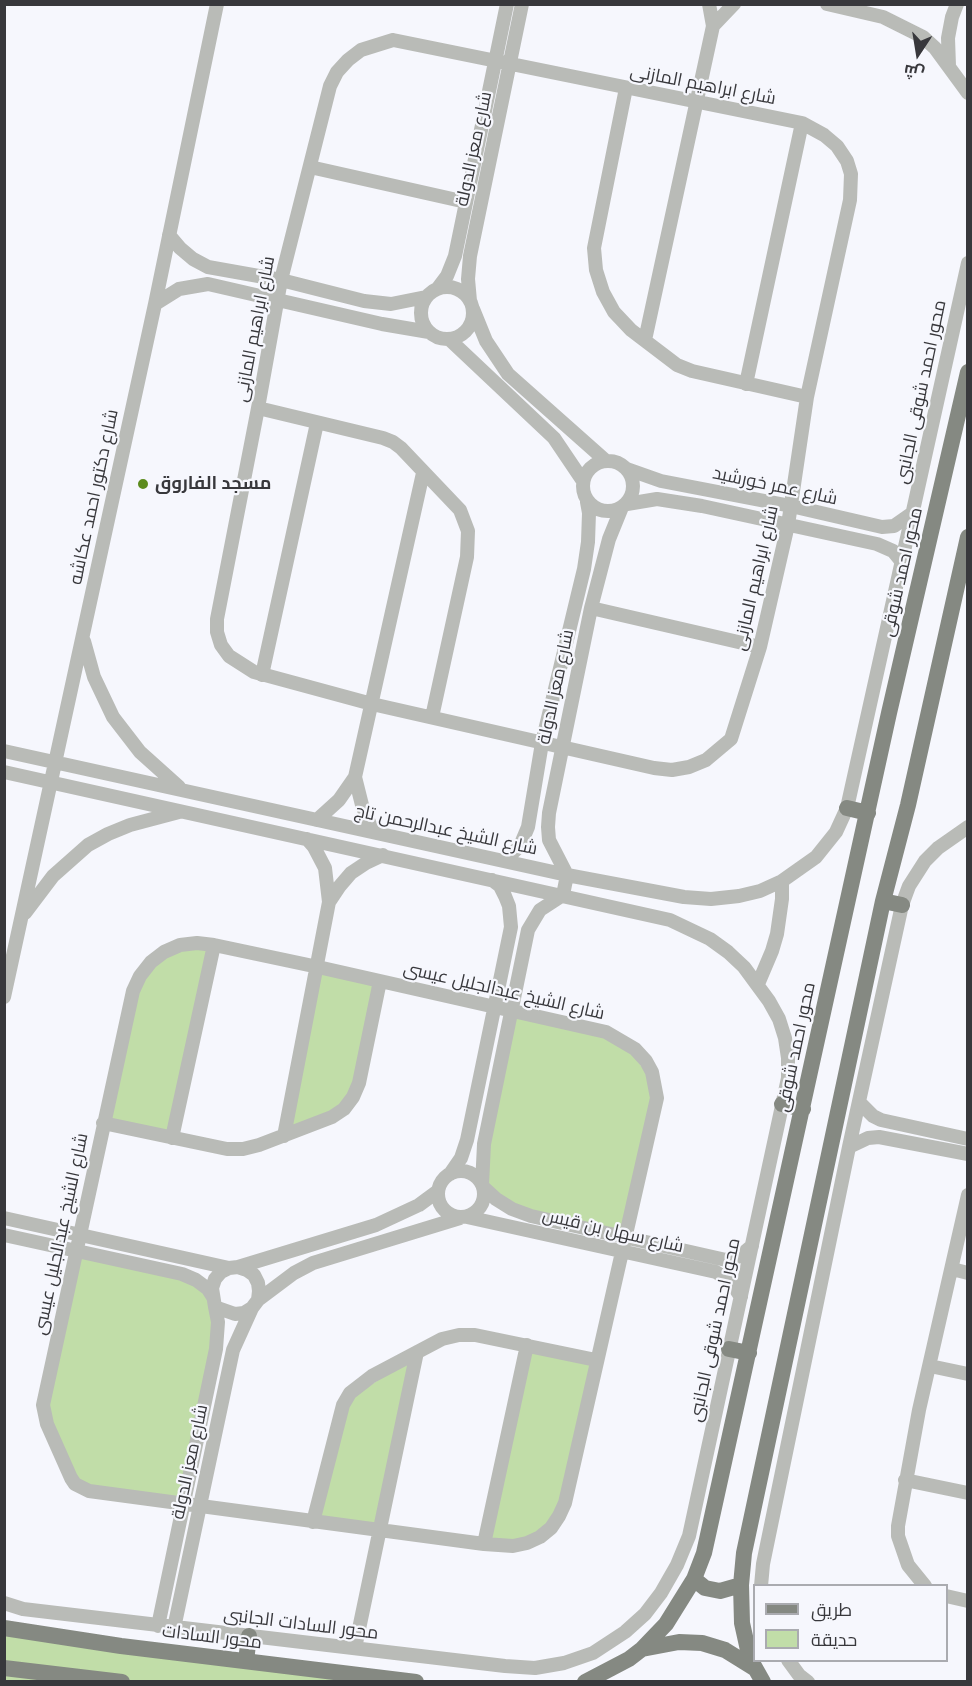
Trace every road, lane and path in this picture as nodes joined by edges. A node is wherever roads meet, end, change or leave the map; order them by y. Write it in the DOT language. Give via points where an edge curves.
graph roads {
  1 [pos="223,4"];
  2 [pos="507,4"];
  3 [pos="522,4"];
  4 [pos="709,4"];
  5 [pos="734,4"];
  6 [pos="827,4"];
  7 [pos="952,9"];
  8 [pos="216,11"];
  9 [pos="713,26"];
  10 [pos="948,38"];
  11 [pos="935,48"];
  12 [pos="496,61"];
  13 [pos="510,64"];
  14 [pos="949,66"];
  15 [pos="626,88"];
  16 [pos="968,93"];
  17 [pos="695,102"];
  18 [pos="802,123"];
  19 [pos="310,167"];
  20 [pos="466,202"];
  21 [pos="169,236"];
  22 [pos="968,263"];
  23 [pos="280,280"];
  24 [pos="438,288"];
  25 [pos="426,297"];
  26 [pos="278,300"];
  27 [pos="155,304"];
  28 [pos="471,305"];
  29 [pos="429,332"];
  30 [pos="448,339"];
  31 [pos="645,340"];
  32 [pos="967,373"];
  33 [pos="746,384"];
  34 [pos="807,397"];
  35 [pos="258,408"];
  36 [pos="962,418"];
  37 [pos="317,423"];
  38 [pos="606,460"];
  39 [pos="627,469"];
  40 [pos="423,473"];
  41 [pos="583,481"];
  42 [pos="587,502"];
  43 [pos="625,505"];
  44 [pos="791,506"];
  45 [pos="914,512"];
  46 [pos="788,525"];
  47 [pos="968,537"];
  48 [pos="902,562"];
  49 [pos="962,585"];
  50 [pos="591,608"];
  51 [pos="82,635"];
  52 [pos="760,647"];
  53 [pos="262,675"];
  54 [pos="372,704"];
  55 [pos="432,717"];
  56 [pos="542,743"];
  57 [pos="561,747"];
  58 [pos="4,751"];
  59 [pos="56,762"];
  60 [pos="4,772"];
  61 [pos="355,777"];
  62 [pos="51,782"];
  63 [pos="183,790"];
  64 [pos="847,808"];
  65 [pos="183,811"];
  66 [pos="868,813"];
  67 [pos="317,820"];
  68 [pos="968,826"];
  69 [pos="373,832"];
  70 [pos="307,838"];
  71 [pos="383,855"];
  72 [pos="504,861"];
  73 [pos="567,875"];
  74 [pos="492,880"];
  75 [pos="782,881"];
  76 [pos="563,895"];
  77 [pos="884,901"];
  78 [pos="329,902"];
  79 [pos="902,905"];
  80 [pos="22,917"];
  81 [pos="214,945"];
  82 [pos="318,967"];
  83 [pos="380,981"];
  84 [pos="758,984"];
  85 [pos="4,997"];
  86 [pos="494,1007"];
  87 [pos="510,1011"];
  88 [pos="859,1102"];
  89 [pos="782,1104"];
  90 [pos="802,1109"];
  91 [pos="103,1123"];
  92 [pos="284,1136"];
  93 [pos="172,1138"];
  94 [pos="968,1139"];
  95 [pos="849,1147"];
  96 [pos="968,1154"];
  97 [pos="450,1174"];
  98 [pos="483,1186"];
  99 [pos="438,1191"];
  100 [pos="968,1195"];
  101 [pos="463,1217"];
  102 [pos="4,1218"];
  103 [pos="4,1235"];
  104 [pos="78,1235"];
  105 [pos="624,1237"];
  106 [pos="752,1246"];
  107 [pos="75,1250"];
  108 [pos="621,1252"];
  109 [pos="234,1268"];
  110 [pos="952,1269"];
  111 [pos="968,1273"];
  112 [pos="741,1297"];
  113 [pos="214,1302"];
  114 [pos="255,1304"];
  115 [pos="527,1346"];
  116 [pos="729,1349"];
  117 [pos="417,1352"];
  118 [pos="749,1353"];
  119 [pos="596,1360"];
  120 [pos="930,1366"];
  121 [pos="968,1374"];
  122 [pos="905,1480"];
  123 [pos="968,1493"];
  124 [pos="184,1504"];
  125 [pos="198,1506"];
  126 [pos="313,1521"];
  127 [pos="380,1531"];
  128 [pos="484,1544"];
  129 [pos="694,1579"];
  130 [pos="761,1584"];
  131 [pos="922,1584"];
  132 [pos="741,1585"];
  133 [pos="948,1596"];
  134 [pos="968,1601"];
  135 [pos="4,1603"];
  136 [pos="158,1626"];
  137 [pos="4,1628"];
  138 [pos="174,1628"];
  139 [pos="249,1636"];
  140 [pos="355,1648"];
  141 [pos="642,1649"];
  142 [pos="593,1653"];
  143 [pos="246,1661"];
  144 [pos="789,1662"];
  145 [pos="4,1668"];
  146 [pos="758,1675"];
  147 [pos="45,1677"];
  148 [pos="122,1682"];
  149 [pos="416,1682"];
  150 [pos="585,1682"];
  151 [pos="808,1682"];
  1 -- 8 [label="street"];
  2 -- 12 [label="street, شارع معز الدولة"];
  3 -- 13 [label="street, شارع معز الدولة"];
  4 -- 9 [label="street"];
  5 -- 9 [label="street"];
  6 -- 11 [label="street" via="883,17"];
  7 -- 10 [label="street"];
  8 -- 21 [label="street, شارع دكتور احمد عكاشه"];
  9 -- 17 [label="street"];
  10 -- 11 [label="street"];
  10 -- 14 [label="street"];
  11 -- 14 [label="street"];
  12 -- 13 [label="street, شارع ابراهيم المازنى"];
  12 -- 19 [label="street, شارع ابراهيم المازنى" via="393,40 361,50 337,72 330,86"];
  12 -- 20 [label="street, شارع معز الدولة"];
  13 -- 15 [label="street, شارع ابراهيم المازنى"];
  13 -- 28 [label="street, شارع معز الدولة" via="471,256"];
  14 -- 16 [label="street"];
  15 -- 17 [label="street, شارع ابراهيم المازنى"];
  15 -- 31 [label="street" via="594,248 603,292 615,312"];
  17 -- 18 [label="street, شارع ابراهيم المازنى"];
  17 -- 31 [label="street"];
  18 -- 33 [label="street"];
  18 -- 34 [label="street, شارع ابراهيم المازنى" via="837,146 847,160 852,186"];
  19 -- 20 [label="street"];
  19 -- 23 [label="street, شارع ابراهيم المازنى"];
  20 -- 24 [label="street, شارع معز الدولة" via="455,256"];
  21 -- 23 [label="street" via="180,249 208,267"];
  21 -- 27 [label="street, شارع دكتور احمد عكاشه"];
  22 -- 45 [label="street, محور احمد شوقى الجانبى"];
  23 -- 25 [label="street" via="379,303 404,303"];
  23 -- 26 [label="street, شارع ابراهيم المازنى"];
  24 -- 25 [label="street"];
  24 -- 28 [label="street" via="453,288 465,295"];
  25 -- 29 [label="street" via="421,312"];
  26 -- 27 [label="street" via="208,284 179,289"];
  26 -- 29 [label="street"];
  26 -- 35 [label="street, شارع ابراهيم المازنى"];
  27 -- 51 [label="street, شارع دكتور احمد عكاشه"];
  28 -- 30 [label="street" via="472,318 464,332"];
  28 -- 38 [label="street, شارع معز الدولة" via="486,341 508,374"];
  29 -- 30 [label="street"];
  30 -- 41 [label="street" via="554,438"];
  31 -- 33 [label="street" via="685,368"];
  32 -- 36 [label="main road, محور احمد شوقى"];
  33 -- 34 [label="street"];
  34 -- 44 [label="street, شارع ابراهيم المازنى"];
  35 -- 37 [label="street"];
  35 -- 53 [label="street, شارع ابراهيم المازنى" via="217,632 229,656"];
  36 -- 66 [label="main road, محور احمد شوقى"];
  37 -- 40 [label="street" via="393,442"];
  37 -- 53 [label="street"];
  38 -- 39 [label="street"];
  38 -- 41 [label="street" via="591,467"];
  39 -- 43 [label="street" via="632,475 633,490"];
  39 -- 44 [label="street, شارع عمر خورشيد" via="661,481"];
  40 -- 54 [label="street"];
  40 -- 55 [label="street" via="460,510 468,531 467,557"];
  41 -- 42 [label="street"];
  42 -- 43 [label="street" via="606,511"];
  42 -- 56 [label="street, شارع معز الدولة" via="584,569"];
  43 -- 46 [label="street, شارع عمر خورشيد" via="644,500 674,500"];
  43 -- 50 [label="street, شارع معز الدولة" via="609,539"];
  44 -- 45 [label="street, شارع عمر خورشيد" via="888,527"];
  44 -- 46 [label="street, شارع ابراهيم المازنى"];
  45 -- 48 [label="street, محور احمد شوقى الجانبى"];
  46 -- 48 [label="street, شارع عمر خورشيد" via="877,544 892,551"];
  46 -- 52 [label="street, شارع ابراهيم المازنى"];
  47 -- 49 [label="main road"];
  48 -- 64 [label="street, محور احمد شوقى الجانبى"];
  49 -- 77 [label="main road"];
  50 -- 52 [label="street"];
  50 -- 57 [label="street, شارع معز الدولة"];
  51 -- 59 [label="street, شارع دكتور احمد عكاشه"];
  51 -- 63 [label="street" via="94,677 113,717 140,752"];
  52 -- 57 [label="street, شارع ابراهيم المازنى" via="731,739 706,760 672,770"];
  53 -- 54 [label="street, شارع ابراهيم المازنى"];
  54 -- 55 [label="street, شارع ابراهيم المازنى"];
  54 -- 61 [label="street"];
  55 -- 56 [label="street, شارع ابراهيم المازنى"];
  56 -- 57 [label="street, شارع ابراهيم المازنى"];
  56 -- 72 [label="street, شارع معز الدولة" via="528,826 520,846"];
  57 -- 73 [label="street, شارع معز الدولة" via="548,832"];
  58 -- 59 [label="street, شارع الشيخ عبدالرحمن تاج"];
  59 -- 62 [label="street, شارع دكتور احمد عكاشه"];
  59 -- 63 [label="street, شارع الشيخ عبدالرحمن تاج"];
  60 -- 62 [label="street, شارع الشيخ عبدالرحمن تاج"];
  61 -- 67 [label="street" via="339,800"];
  61 -- 69 [label="street"];
  62 -- 65 [label="street, شارع الشيخ عبدالرحمن تاج"];
  62 -- 80 [label="street, شارع دكتور احمد عكاشه"];
  63 -- 67 [label="street, شارع الشيخ عبدالرحمن تاج"];
  64 -- 66 [label="main road"];
  64 -- 75 [label="street, شارع الشيخ عبدالرحمن تاج" via="836,832 816,857"];
  65 -- 70 [label="street, شارع الشيخ عبدالرحمن تاج"];
  65 -- 80 [label="street" via="130,825 88,845 53,876"];
  66 -- 90 [label="main road, محور احمد شوقى"];
  67 -- 69 [label="street, شارع الشيخ عبدالرحمن تاج"];
  68 -- 79 [label="street" via="925,861"];
  69 -- 72 [label="street, شارع الشيخ عبدالرحمن تاج"];
  70 -- 71 [label="street, شارع الشيخ عبدالرحمن تاج"];
  70 -- 78 [label="street" via="325,868"];
  71 -- 74 [label="street, شارع الشيخ عبدالرحمن تاج"];
  71 -- 78 [label="street" via="351,873"];
  72 -- 73 [label="street, شارع الشيخ عبدالرحمن تاج"];
  73 -- 75 [label="street, شارع الشيخ عبدالرحمن تاج" via="711,899 760,891"];
  73 -- 76 [label="street"];
  74 -- 76 [label="street, شارع الشيخ عبدالرحمن تاج"];
  74 -- 86 [label="street" via="500,886 511,916"];
  75 -- 84 [label="street" via="777,934"];
  76 -- 84 [label="street, شارع الشيخ عبدالرحمن تاج" via="649,914 691,928 728,952"];
  76 -- 87 [label="street" via="532,919"];
  77 -- 79 [label="main road"];
  77 -- 132 [label="main road" via="744,1553"];
  78 -- 82 [label="street"];
  79 -- 88 [label="street"];
  80 -- 85 [label="street, شارع دكتور احمد عكاشه"];
  81 -- 82 [label="street, شارع الشيخ عبدالجليل عيسى"];
  81 -- 91 [label="street, شارع الشيخ عبدالجليل عيسى" via="197,943 172,949 150,962 140,976 133,991"];
  81 -- 93 [label="street"];
  82 -- 83 [label="street, شارع الشيخ عبدالجليل عيسى"];
  82 -- 92 [label="street"];
  83 -- 86 [label="street, شارع الشيخ عبدالجليل عيسى"];
  83 -- 92 [label="street" via="353,1097 332,1118"];
  84 -- 89 [label="street, محور احمد شوقى الجانبى" via="779,1019 785,1038 788,1078"];
  86 -- 87 [label="street, شارع الشيخ عبدالجليل عيسى"];
  86 -- 97 [label="street" via="467,1140"];
  87 -- 98 [label="street" via="484,1144"];
  87 -- 105 [label="street, شارع الشيخ عبدالجليل عيسى" via="606,1032 646,1060 657,1098"];
  88 -- 94 [label="street" via="881,1120"];
  88 -- 95 [label="street"];
  89 -- 90 [label="main road"];
  89 -- 106 [label="street, محور احمد شوقى الجانبى"];
  90 -- 118 [label="main road, محور احمد شوقى"];
  91 -- 93 [label="street"];
  91 -- 104 [label="street, شارع الشيخ عبدالجليل عيسى"];
  92 -- 93 [label="street" via="243,1149"];
  95 -- 96 [label="street" via="879,1137"];
  95 -- 130 [label="street"];
  97 -- 98 [label="street" via="468,1172"];
  97 -- 99 [label="street"];
  98 -- 101 [label="street" via="482,1206"];
  98 -- 105 [label="street, شارع سهل بن قيس" via="496,1199 522,1213"];
  99 -- 101 [label="street" via="443,1209"];
  99 -- 109 [label="street" via="376,1226"];
  100 -- 110 [label="street"];
  101 -- 108 [label="street, شارع سهل بن قيس"];
  101 -- 114 [label="street, شارع معز الدولة" via="313,1263"];
  102 -- 104 [label="street"];
  103 -- 107 [label="street"];
  104 -- 107 [label="street, شارع الشيخ عبدالجليل عيسى"];
  104 -- 109 [label="street"];
  105 -- 106 [label="street, شارع سهل بن قيس" via="726,1260 740,1256"];
  105 -- 108 [label="street, شارع الشيخ عبدالجليل عيسى"];
  106 -- 112 [label="street, محور احمد شوقى الجانبى"];
  107 -- 113 [label="street" via="182,1274 208,1289"];
  107 -- 124 [label="street, شارع الشيخ عبدالجليل عيسى" via="43,1405 47,1424 71,1478 82,1489"];
  108 -- 112 [label="street, شارع سهل بن قيس" via="716,1272 731,1282"];
  108 -- 119 [label="street, شارع الشيخ عبدالجليل عيسى"];
  109 -- 113 [label="street" via="221,1272 215,1279"];
  109 -- 114 [label="street" via="247,1269 254,1275 259,1291"];
  110 -- 111 [label="street"];
  110 -- 120 [label="street"];
  112 -- 116 [label="street, محور احمد شوقى الجانبى"];
  113 -- 114 [label="street" via="235,1314 244,1313"];
  113 -- 124 [label="street, شارع معز الدولة" via="216,1349"];
  114 -- 125 [label="street, شارع معز الدولة" via="232,1350"];
  115 -- 117 [label="street" via="459,1335"];
  115 -- 119 [label="street"];
  115 -- 128 [label="street"];
  116 -- 118 [label="main road"];
  116 -- 142 [label="street, محور احمد شوقى الجانبى" via="691,1526 677,1565 645,1614"];
  117 -- 126 [label="street" via="360,1383 350,1393 343,1405"];
  117 -- 127 [label="street"];
  118 -- 129 [label="main road, محور احمد شوقى" via="711,1526"];
  119 -- 128 [label="street, شارع الشيخ عبدالجليل عيسى" via="559,1516 551,1528 527,1543"];
  120 -- 121 [label="street"];
  120 -- 122 [label="street"];
  122 -- 123 [label="street"];
  122 -- 131 [label="street" via="898,1536 908,1565"];
  124 -- 125 [label="street, شارع الشيخ عبدالجليل عيسى"];
  124 -- 136 [label="street, شارع معز الدولة"];
  125 -- 126 [label="street, شارع الشيخ عبدالجليل عيسى"];
  125 -- 138 [label="street, شارع معز الدولة"];
  126 -- 127 [label="street, شارع الشيخ عبدالجليل عيسى"];
  127 -- 128 [label="street, شارع الشيخ عبدالجليل عيسى"];
  127 -- 140 [label="street"];
  129 -- 132 [label="main road" via="705,1588 720,1592"];
  129 -- 141 [label="main road, محور احمد شوقى" via="666,1624"];
  132 -- 146 [label="main road" via="742,1623"];
  133 -- 134 [label="street"];
  135 -- 136 [label="street, محور السادات الجانبى" via="23,1609"];
  136 -- 138 [label="street, محور السادات الجانبى"];
  137 -- 143 [label="main road, محور السادات"];
  138 -- 139 [label="street, محور السادات الجانبى"];
  139 -- 140 [label="street, محور السادات الجانبى"];
  139 -- 143 [label="main road"];
  140 -- 142 [label="street, محور السادات الجانبى" via="535,1668"];
  141 -- 146 [label="main road" via="679,1642 702,1643 725,1650"];
  141 -- 150 [label="main road, محور احمد شوقى"];
  143 -- 149 [label="main road, محور السادات"];
  144 -- 151 [label="street"];
  145 -- 147 [label="main road"];
  147 -- 148 [label="main road"];
}
